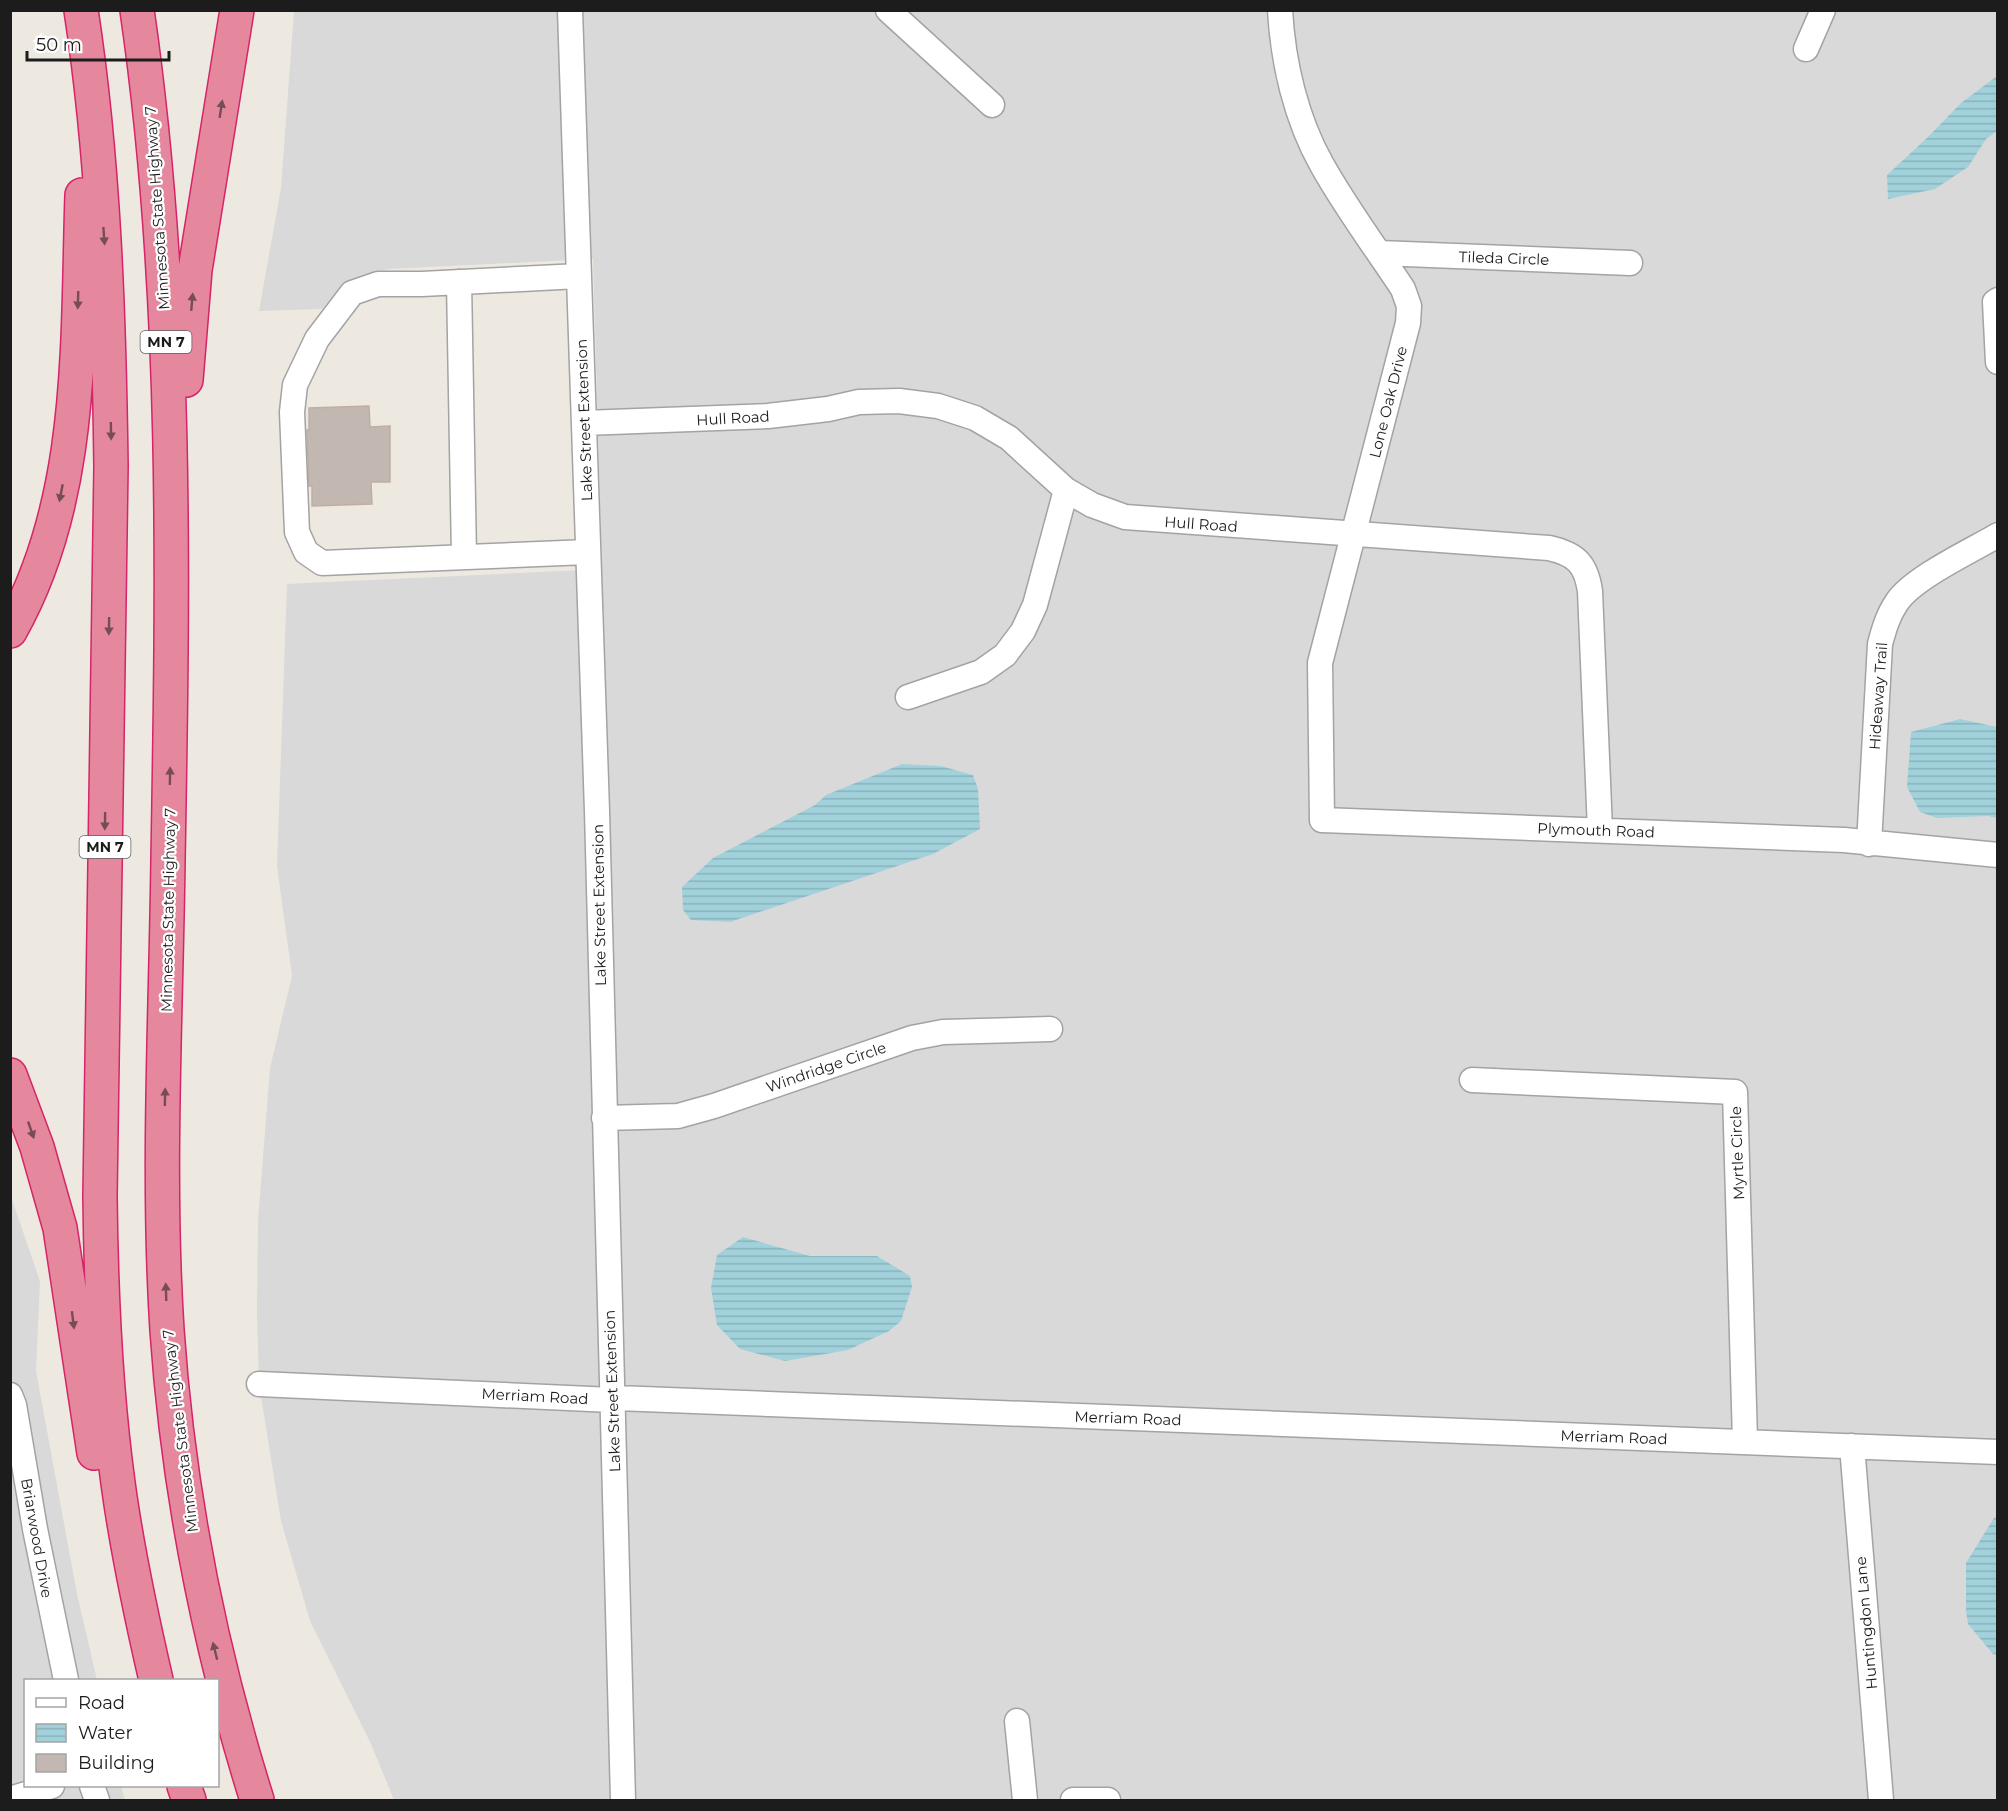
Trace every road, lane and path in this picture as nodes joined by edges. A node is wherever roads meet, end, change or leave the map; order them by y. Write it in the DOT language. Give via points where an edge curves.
graph roads {
  1 [pos="73,10"];
  2 [pos="81,10"];
  3 [pos="137,10"];
  4 [pos="237,10"];
  5 [pos="570,10"];
  6 [pos="888,10"];
  7 [pos="1280,10"];
  8 [pos="1822,10"];
  9 [pos="1806,49"];
  10 [pos="992,105"];
  11 [pos="1379,253"];
  12 [pos="1630,263"];
  13 [pos="579,276"];
  14 [pos="459,282"];
  15 [pos="1998,300"];
  16 [pos="1998,362"];
  17 [pos="584,423"];
  18 [pos="1066,490"];
  19 [pos="1353,535"];
  20 [pos="1998,535"];
  21 [pos="588,552"];
  22 [pos="464,557"];
  23 [pos="10,631"];
  24 [pos="171,675"];
  25 [pos="908,697"];
  26 [pos="1322,819"];
  27 [pos="1600,830"];
  28 [pos="1869,844"];
  29 [pos="1998,855"];
  30 [pos="1050,1029"];
  31 [pos="10,1075"];
  32 [pos="1472,1080"];
  33 [pos="604,1118"];
  34 [pos="259,1384"];
  35 [pos="10,1395"];
  36 [pos="612,1400"];
  37 [pos="1745,1441"];
  38 [pos="1852,1446"];
  39 [pos="1998,1452"];
  40 [pos="66,1679"];
  41 [pos="154,1679"];
  42 [pos="154,1679"];
  43 [pos="230,1708"];
  44 [pos="1017,1720"];
  45 [pos="46,1787"];
  46 [pos="10,1799"];
  47 [pos="257,1800"];
  48 [pos="267,1800"];
  49 [pos="622,1800"];
  50 [pos="1025,1800"];
  51 [pos="1072,1800"];
  52 [pos="1108,1800"];
  53 [pos="1881,1800"];
  1 -- 23 [label="highway, one-way" via="82,193 71,434 47,549"];
  2 -- 41 [label="highway, MN 7, one-way" via="99,171 110,384 101,1276 118,1484"];
  3 -- 24 [label="highway, Minnesota State Highway 7 / MN 7" via="164,296 171,511"];
  24 -- 4 [label="highway, one-way" via="194,282"];
  5 -- 13 [label="street, Lake Street Extension"];
  6 -- 10 [label="street"];
  7 -- 11 [label="street, Lone Oak Drive" via="1288,73 1302,119 1321,164"];
  8 -- 9 [label="street"];
  11 -- 12 [label="street, Tileda Circle"];
  11 -- 19 [label="street, Lone Oak Drive" via="1403,289 1409,306 1408,323"];
  13 -- 14 [label="street"];
  13 -- 17 [label="street, Lake Street Extension"];
  14 -- 22 [label="street"];
  14 -- 22 [label="street" via="378,284 352,294 318,339 295,385 291,412 297,532 306,552 322,563"];
  15 -- 16 [label="street"];
  17 -- 18 [label="street, Hull Road" via="768,416 859,402 899,401 938,406 975,418 1009,438"];
  17 -- 21 [label="street, Lake Street Extension"];
  18 -- 19 [label="street, Hull Road" via="1092,506 1125,517"];
  18 -- 25 [label="street" via="1035,605 1023,631 1005,655 981,672"];
  19 -- 26 [label="street, Lone Oak Drive" via="1320,663"];
  19 -- 27 [label="street, Hull Road" via="1549,548 1578,560 1588,574 1590,591"];
  20 -- 28 [label="street, Hideaway Trail" via="1915,583 1886,620 1880,644"];
  21 -- 22 [label="street"];
  21 -- 33 [label="street, Lake Street Extension"];
  43 -- 24 [label="highway, Minnesota State Highway 7 / MN 7, one-way" via="194,1551 181,1471 167,1329 164,1138"];
  26 -- 27 [label="street, Plymouth Road"];
  27 -- 28 [label="street, Plymouth Road"];
  28 -- 29 [label="street, Plymouth Road"];
  30 -- 33 [label="street, Windridge Circle" via="943,1032 912,1038 678,1116"];
  31 -- 42 [label="highway, one-way" via="37,1147 60,1228 112,1550"];
  32 -- 37 [label="street, Myrtle Circle" via="1735,1092"];
  33 -- 36 [label="street, Lake Street Extension"];
  34 -- 36 [label="street, Merriam Road"];
  35 -- 40 [label="street, Briarwood Drive"];
  36 -- 37 [label="street, Merriam Road"];
  36 -- 49 [label="street, Lake Street Extension"];
  37 -- 38 [label="street, Merriam Road"];
  38 -- 39 [label="street, Merriam Road"];
  38 -- 53 [label="street, Huntingdon Lane"];
  43 -- 47 [label="highway, Minnesota State Highway 7 / MN 7"];
  43 -- 48 [label="highway"];
  44 -- 50 [label="street"];
  45 -- 46 [label="street"];
  51 -- 52 [label="street"];
}
